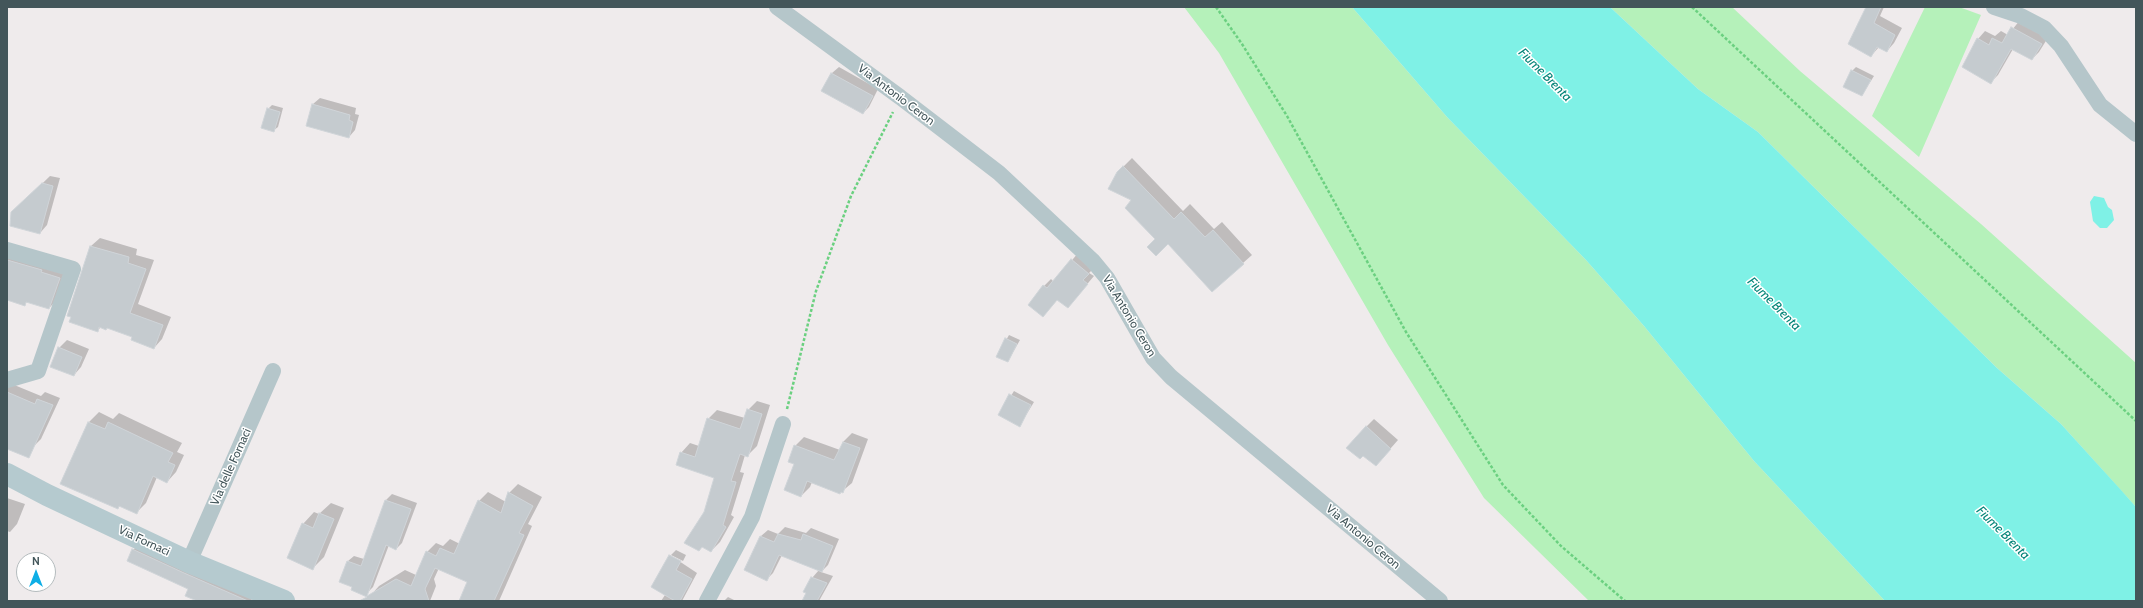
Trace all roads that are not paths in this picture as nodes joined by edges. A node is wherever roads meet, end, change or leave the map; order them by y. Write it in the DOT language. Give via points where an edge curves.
graph roads {
  1 [pos="777,7"];
  2 [pos="1994,7"];
  3 [pos="2136,134"];
  4 [pos="7,250"];
  5 [pos="273,371"];
  6 [pos="7,380"];
  7 [pos="783,424"];
  8 [pos="7,474"];
  9 [pos="189,562"];
  10 [pos="284,601"];
  11 [pos="707,601"];
  12 [pos="1440,601"];
  1 -- 12 [label="street, Via Antonio Ceron" via="999,173 1093,261 1107,278 1153,358 1171,377"];
  2 -- 3 [label="street" via="2021,16 2044,28 2061,46 2100,105"];
  4 -- 6 [label="street" via="73,269 38,371"];
  5 -- 9 [label="street, Via delle Fornaci"];
  7 -- 11 [label="street" via="752,516"];
  8 -- 9 [label="street, Via Fornaci"];
  9 -- 10 [label="street, Via Fornaci"];
}
